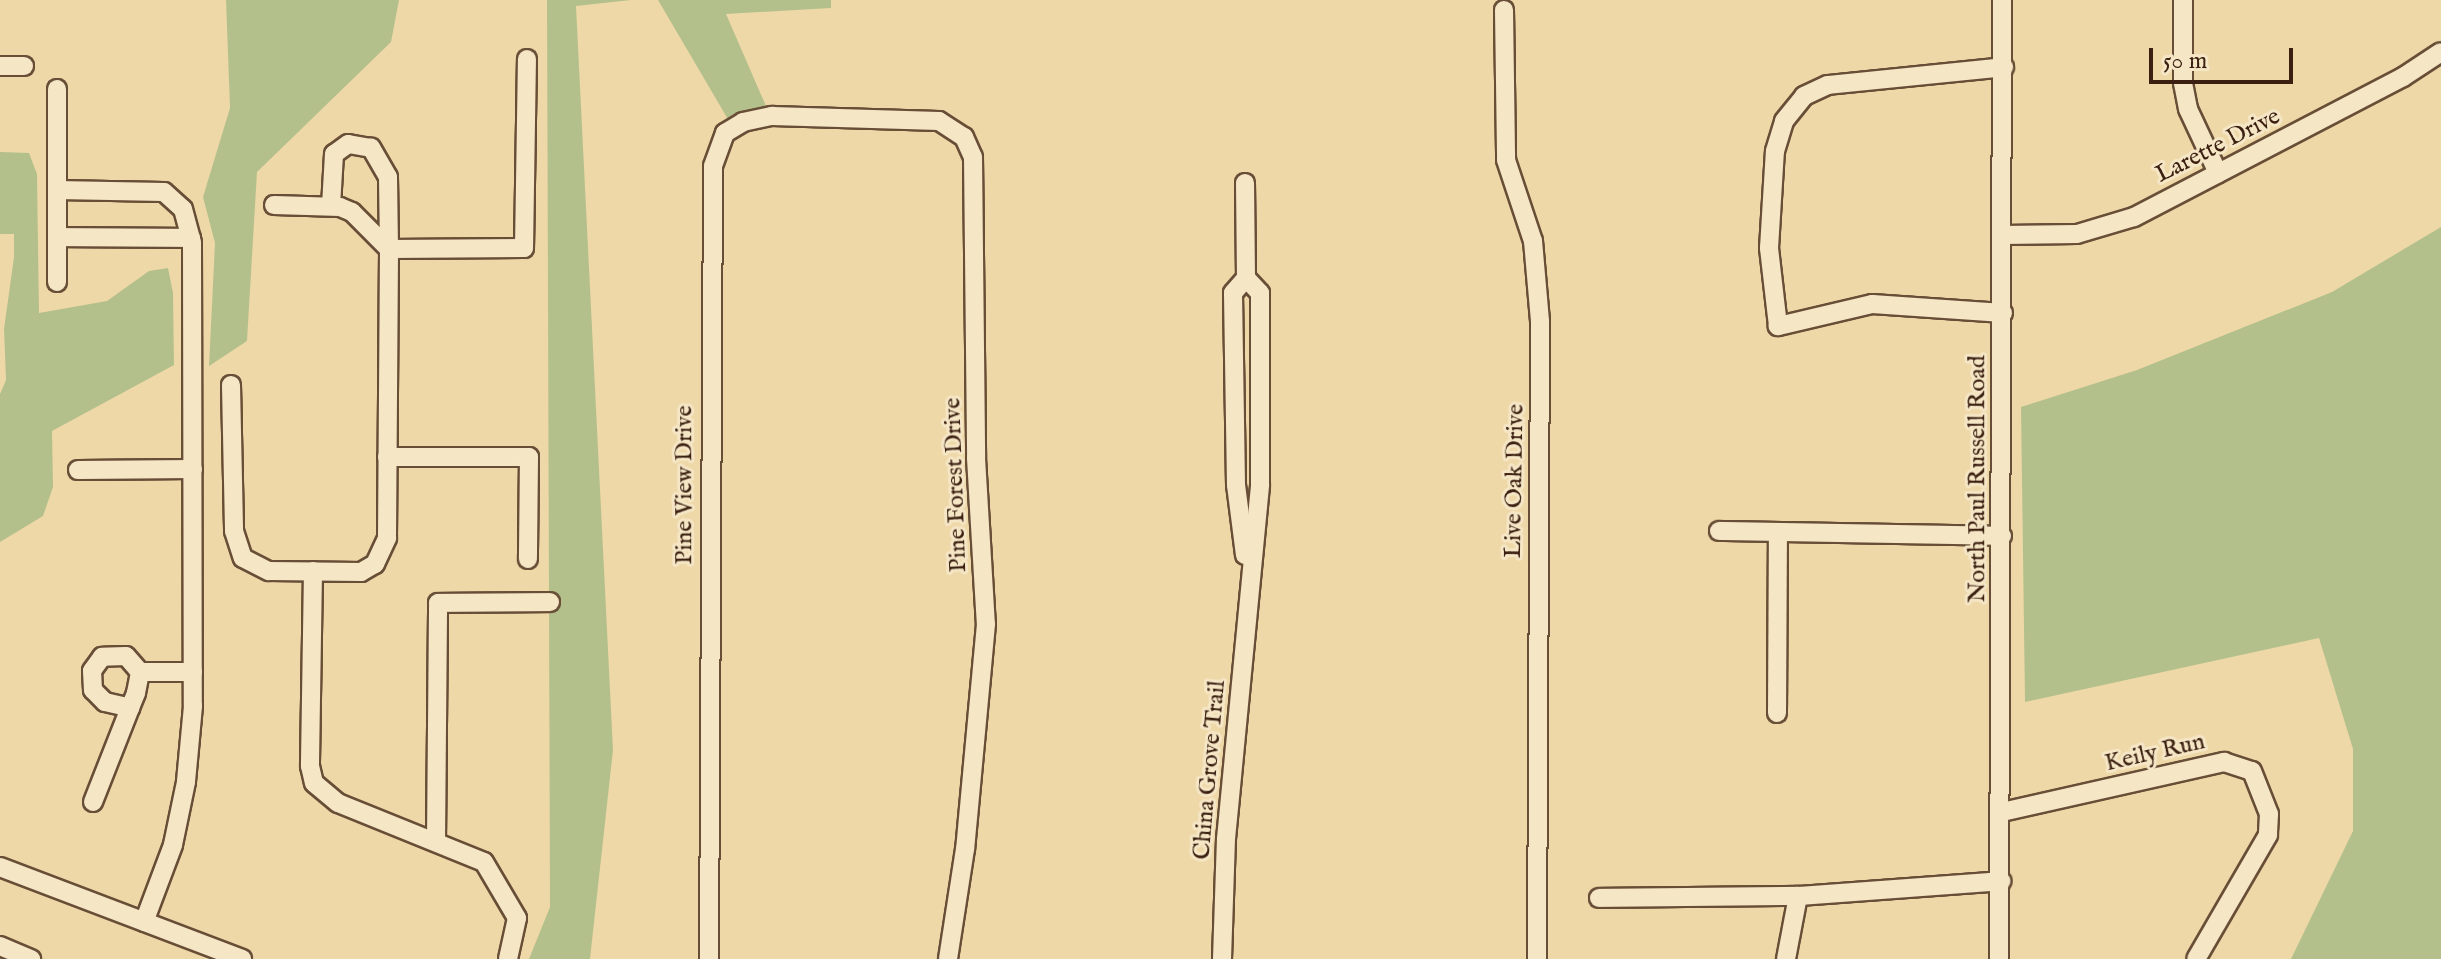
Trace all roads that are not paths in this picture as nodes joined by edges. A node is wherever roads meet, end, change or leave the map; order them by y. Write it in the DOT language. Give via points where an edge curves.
graph roads {
  1 [pos="2002,0"];
  2 [pos="2183,0"];
  3 [pos="1504,10"];
  4 [pos="2441,52"];
  5 [pos="527,59"];
  6 [pos="0,66"];
  7 [pos="24,66"];
  8 [pos="2004,67"];
  9 [pos="57,89"];
  10 [pos="840,117"];
  11 [pos="2218,173"];
  12 [pos="1245,183"];
  13 [pos="57,190"];
  14 [pos="274,205"];
  15 [pos="331,206"];
  16 [pos="2003,235"];
  17 [pos="57,237"];
  18 [pos="191,238"];
  19 [pos="389,249"];
  20 [pos="1246,278"];
  21 [pos="57,282"];
  22 [pos="2003,313"];
  23 [pos="231,385"];
  24 [pos="387,457"];
  25 [pos="193,469"];
  26 [pos="78,470"];
  27 [pos="1719,531"];
  28 [pos="1778,532"];
  29 [pos="2002,536"];
  30 [pos="528,559"];
  31 [pos="313,571"];
  32 [pos="1249,585"];
  33 [pos="550,602"];
  34 [pos="140,672"];
  35 [pos="193,672"];
  36 [pos="130,708"];
  37 [pos="1777,713"];
  38 [pos="93,802"];
  39 [pos="2002,812"];
  40 [pos="436,841"];
  41 [pos="0,867"];
  42 [pos="2001,881"];
  43 [pos="1798,896"];
  44 [pos="1599,898"];
  45 [pos="144,922"];
  46 [pos="0,946"];
  47 [pos="31,959"];
  48 [pos="242,959"];
  49 [pos="508,959"];
  50 [pos="709,959"];
  51 [pos="948,959"];
  52 [pos="1222,959"];
  53 [pos="1537,959"];
  54 [pos="1786,959"];
  55 [pos="1999,959"];
  56 [pos="2196,959"];
  1 -- 8 [label="street, North Paul Russell Road"];
  2 -- 11 [label="street" via="2188,109"];
  3 -- 53 [label="street, Live Oak Drive" via="1506,160 1533,241 1540,321"];
  4 -- 11 [label="street, Larette Drive"];
  5 -- 19 [label="street" via="524,248"];
  6 -- 7 [label="street"];
  8 -- 16 [label="street, North Paul Russell Road"];
  8 -- 22 [label="street" via="1828,85 1804,96 1784,121 1775,151 1769,248 1778,326 1872,304"];
  9 -- 13 [label="street"];
  10 -- 50 [label="street, Pine View Drive" via="772,116 743,122 725,133 713,166"];
  10 -- 51 [label="street, Pine Forest Drive" via="939,121 958,130 973,157 976,458 986,624 965,849"];
  11 -- 16 [label="street, Larette Drive" via="2104,228"];
  12 -- 20 [label="street, China Grove Trail"];
  13 -- 17 [label="street"];
  13 -- 18 [label="street" via="164,192 183,209"];
  14 -- 15 [label="street"];
  15 -- 19 [label="street" via="352,212"];
  15 -- 19 [label="street" via="334,154 348,144 371,148 388,177"];
  16 -- 22 [label="street, North Paul Russell Road"];
  17 -- 18 [label="street"];
  17 -- 21 [label="street"];
  18 -- 25 [label="street"];
  19 -- 24 [label="street"];
  20 -- 32 [label="street, China Grove Trail" via="1233,293 1236,485"];
  20 -- 32 [label="street, China Grove Trail" via="1260,293 1260,485"];
  22 -- 29 [label="street, North Paul Russell Road"];
  23 -- 31 [label="street" via="237,548 254,567"];
  24 -- 30 [label="street" via="529,457"];
  24 -- 31 [label="street" via="387,538 381,555 361,572"];
  25 -- 26 [label="street"];
  25 -- 35 [label="street"];
  27 -- 28 [label="street"];
  28 -- 29 [label="street"];
  28 -- 37 [label="street"];
  29 -- 39 [label="street, North Paul Russell Road"];
  31 -- 40 [label="street" via="314,783 338,803"];
  32 -- 52 [label="street, China Grove Trail" via="1226,839"];
  33 -- 40 [label="street" via="438,603"];
  34 -- 35 [label="street"];
  34 -- 36 [label="street"];
  34 -- 36 [label="street" via="133,660 117,653 102,657 92,671 98,697"];
  35 -- 45 [label="street" via="186,782 173,845"];
  36 -- 38 [label="street"];
  39 -- 42 [label="street, North Paul Russell Road"];
  39 -- 56 [label="street, Keily Run" via="2224,762 2252,771 2269,814 2268,835"];
  40 -- 49 [label="street" via="484,862 499,880 517,918"];
  41 -- 45 [label="street"];
  42 -- 43 [label="street"];
  42 -- 55 [label="street, North Paul Russell Road"];
  43 -- 44 [label="street"];
  43 -- 54 [label="street"];
  45 -- 48 [label="street"];
  46 -- 47 [label="street"];
}
